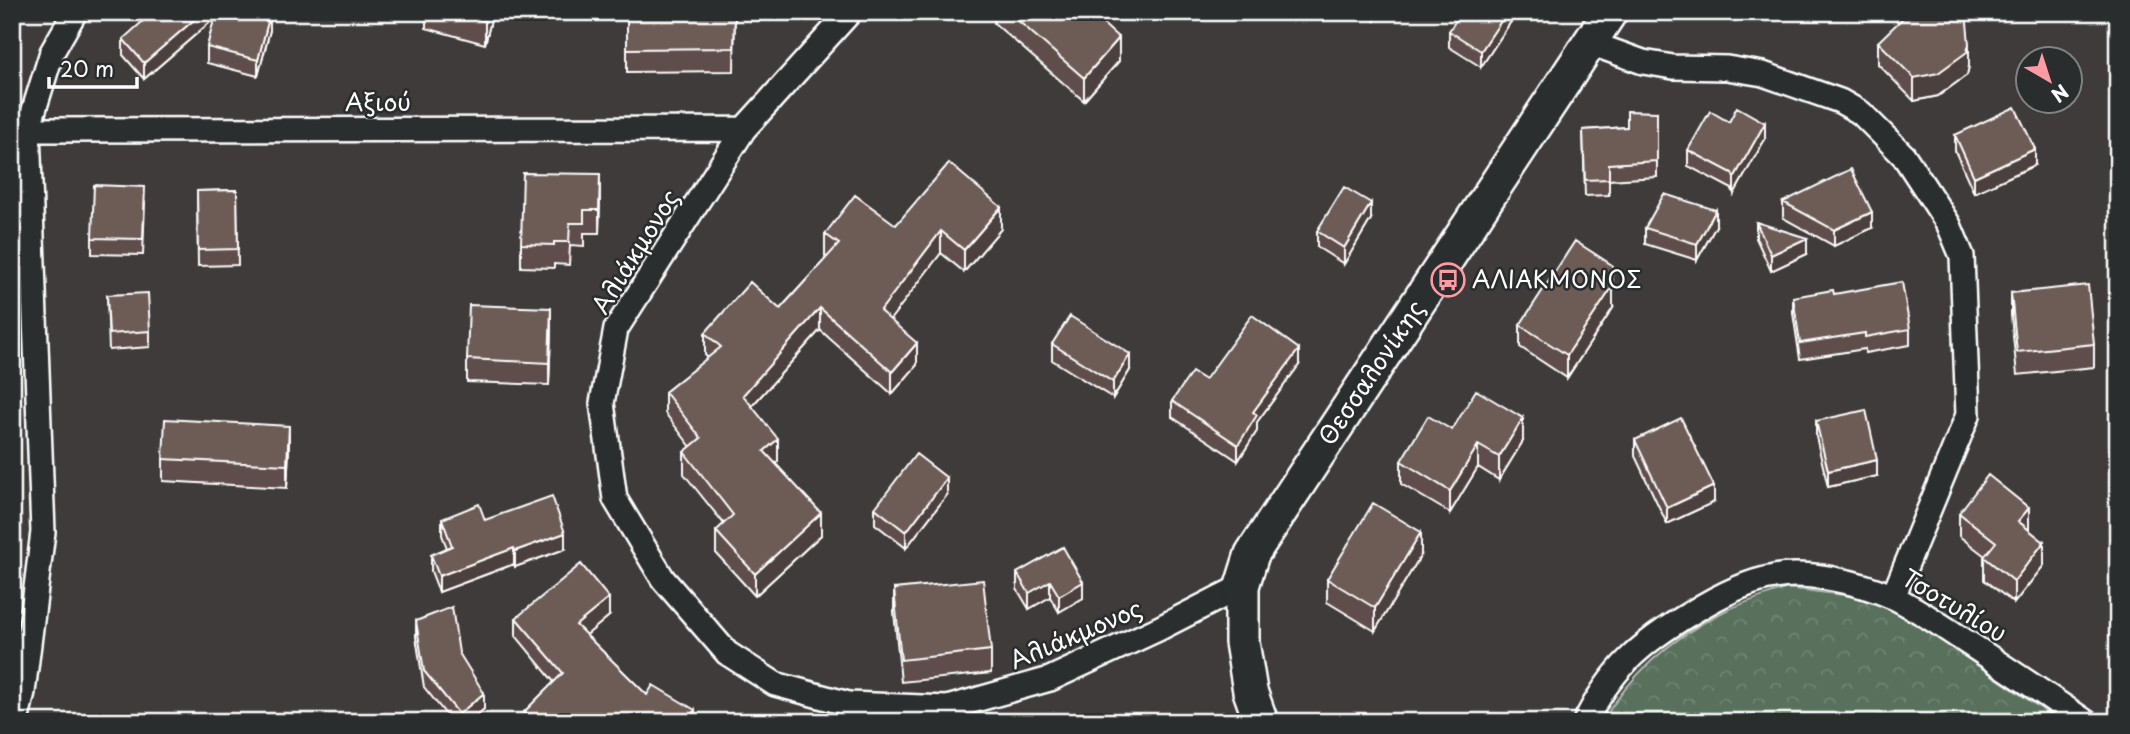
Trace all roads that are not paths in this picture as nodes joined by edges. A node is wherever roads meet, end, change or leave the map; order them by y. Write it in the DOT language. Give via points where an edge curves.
graph roads {
  1 [pos="75,12"];
  2 [pos="850,12"];
  3 [pos="1610,12"];
  4 [pos="1590,43"];
  5 [pos="20,129"];
  6 [pos="744,129"];
  7 [pos="1242,586"];
  8 [pos="1893,597"];
  9 [pos="21,635"];
  10 [pos="16,722"];
  11 [pos="1261,722"];
  12 [pos="1585,722"];
  13 [pos="2086,722"];
  1 -- 5 [label="street" via="52,52"];
  2 -- 6 [label="street, Αλιάκμονος"];
  3 -- 4 [label="street, Θεσσαλονίκης"];
  4 -- 7 [label="street, Θεσσαλονίκης" via="1252,554"];
  4 -- 8 [label="street" via="1643,62 1763,74 1840,101 1860,113 1904,156 1949,225 1962,256 1968,415"];
  5 -- 6 [label="street, Αξιού"];
  5 -- 9 [label="street" via="43,532"];
  6 -- 7 [label="street, Αλιάκμονος" via="616,329 602,403 615,499 663,579 727,653 775,684 849,704 947,708 1050,679"];
  7 -- 11 [label="street, Θεσσαλονίκης" via="1246,672"];
  8 -- 12 [label="street, Τσοτυλίου" via="1811,576 1759,580 1699,608 1637,649 1599,693"];
  8 -- 13 [label="street, Τσοτυλίου"];
  9 -- 10 [label="street" via="23,692"];
}
